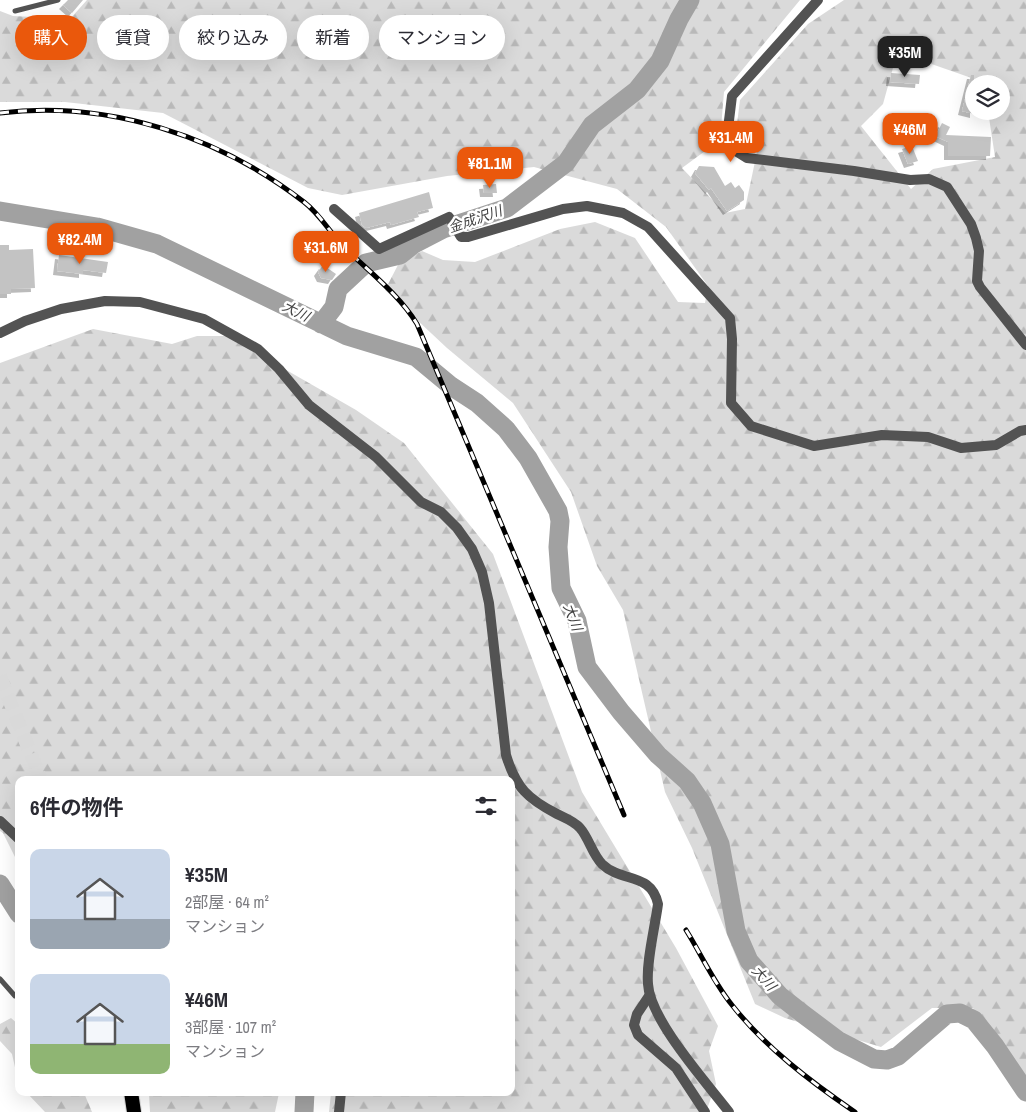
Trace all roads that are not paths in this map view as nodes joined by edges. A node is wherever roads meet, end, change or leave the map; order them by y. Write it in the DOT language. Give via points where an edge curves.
graph roads {
  1 [pos="58,0"];
  2 [pos="818,0"];
  3 [pos="15,11"];
  4 [pos="334,209"];
  5 [pos="0,333"];
  6 [pos="1026,345"];
  7 [pos="1026,430"];
  8 [pos="513,776"];
  9 [pos="515,779"];
  10 [pos="0,821"];
  11 [pos="15,835"];
  12 [pos="0,979"];
  13 [pos="15,996"];
  14 [pos="649,996"];
  15 [pos="132,1096"];
  16 [pos="341,1096"];
  17 [pos="134,1112"];
  18 [pos="339,1112"];
  19 [pos="706,1112"];
  20 [pos="729,1112"];
  1 -- 3 [label="lane"];
  2 -- 6 [label="street" via="732,96 726,145 746,158 910,180 929,179 947,187 971,224 976,238 980,287"];
  4 -- 7 [label="street" via="379,249 449,217 461,237 468,237 563,209 587,206 623,213 648,227 730,318 731,403 751,426 814,446 882,435 928,437 961,448 996,445"];
  5 -- 8 [label="street" via="60,309 105,301 140,302 204,319 258,349 280,369 308,405 376,456 421,502 441,512 472,549 490,603 506,756"];
  9 -- 14 [label="street" via="533,802 580,828 602,864 614,873 644,882 656,893 658,904 647,982"];
  10 -- 11 [label="street"];
  12 -- 13 [label="lane"];
  14 -- 19 [label="street" via="634,1024 638,1035 676,1068"];
  14 -- 20 [label="street" via="665,1026"];
  15 -- 17 [label="highway"];
  16 -- 18 [label="street"];
}
